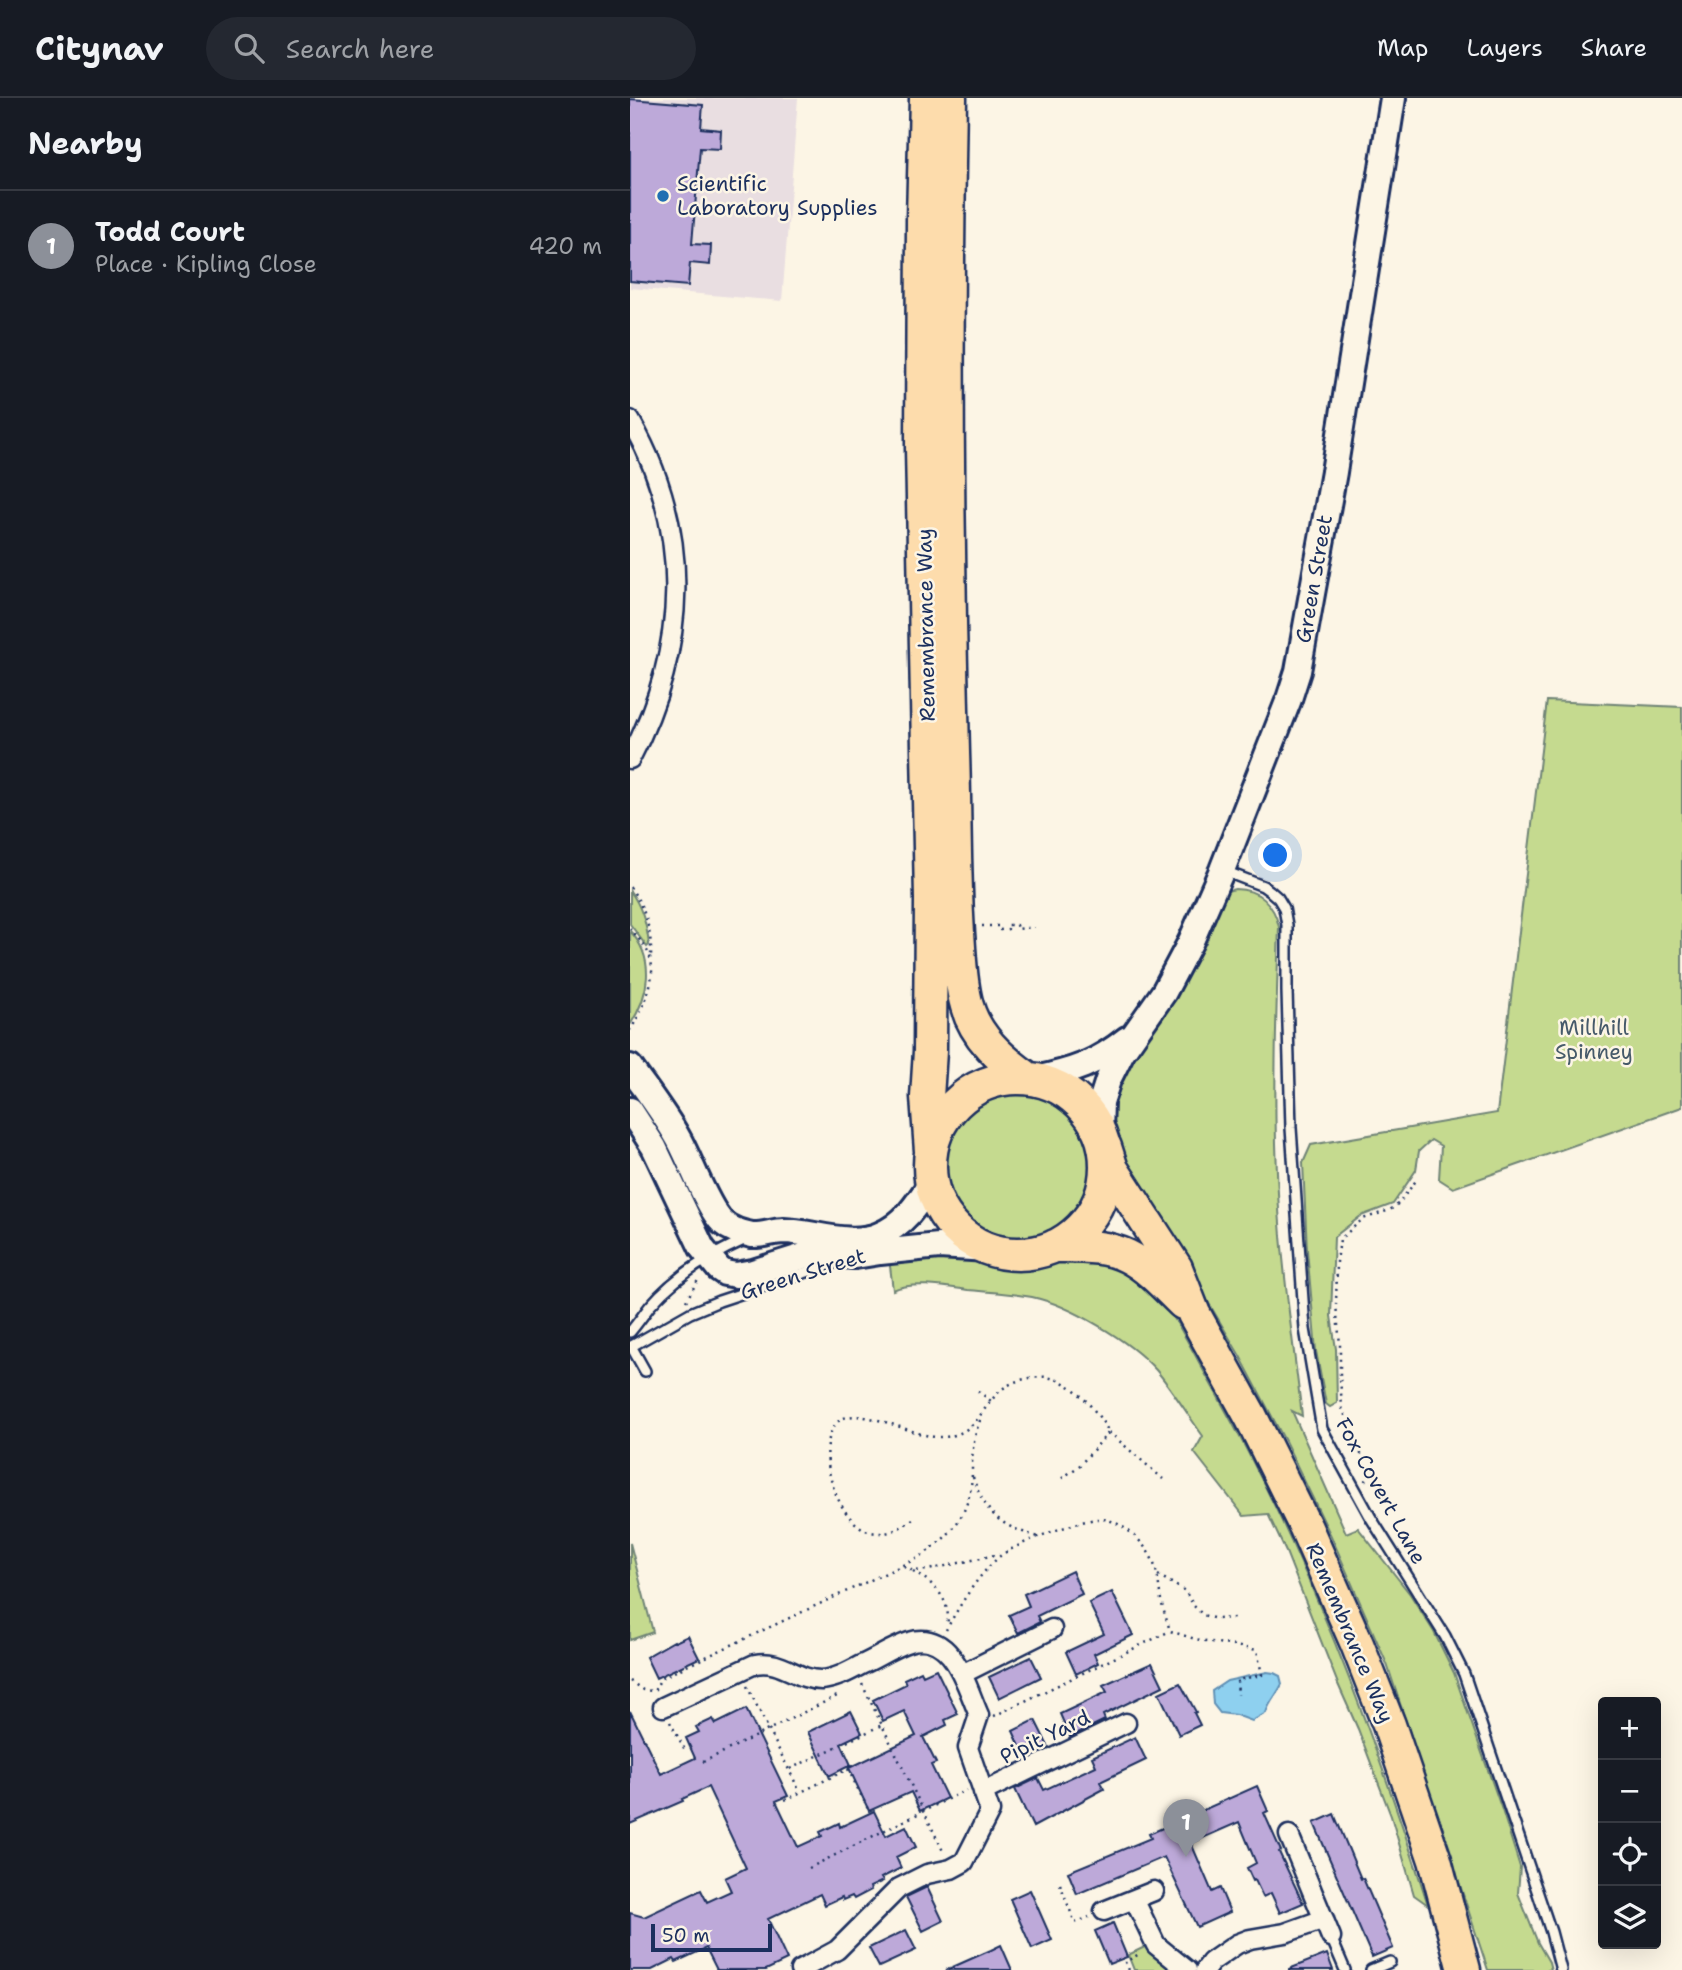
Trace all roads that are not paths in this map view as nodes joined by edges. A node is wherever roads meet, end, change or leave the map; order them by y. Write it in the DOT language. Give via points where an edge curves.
graph roads {
  1 [pos="926,98"];
  2 [pos="950,98"];
  3 [pos="1393,98"];
  4 [pos="630,421"];
  5 [pos="630,759"];
  6 [pos="1222,870"];
  7 [pos="1138,1029"];
  8 [pos="630,1067"];
  9 [pos="1031,1078"];
  10 [pos="630,1110"];
  11 [pos="1102,1140"];
  12 [pos="931,1151"];
  13 [pos="932,1183"];
  14 [pos="755,1235"];
  15 [pos="1055,1246"];
  16 [pos="988,1249"];
  17 [pos="856,1256"];
  18 [pos="709,1258"];
  19 [pos="1194,1314"];
  20 [pos="630,1332"];
  21 [pos="631,1346"];
  22 [pos="645,1371"];
  23 [pos="1052,1629"];
  24 [pos="962,1674"];
  25 [pos="663,1707"];
  26 [pos="1126,1723"];
  27 [pos="982,1788"];
  28 [pos="1289,1835"];
  29 [pos="1154,1891"];
  30 [pos="1134,1899"];
  31 [pos="1104,1911"];
  32 [pos="1324,1919"];
  33 [pos="1331,1937"];
  34 [pos="1390,1962"];
  35 [pos="800,1970"];
  36 [pos="1187,1970"];
  37 [pos="1205,1970"];
  38 [pos="1345,1970"];
  39 [pos="1371,1970"];
  40 [pos="1464,1970"];
  41 [pos="1561,1970"];
  1 -- 12 [label="highway, Remembrance Way" via="922,448"];
  2 -- 9 [label="highway, Remembrance Way" via="949,616 962,985 977,1029 999,1057"];
  3 -- 6 [label="street, Green Street" via="1298,671"];
  4 -- 5 [label="street" via="662,490 675,575 674,623 664,678"];
  6 -- 7 [label="street, Green Street" via="1178,967"];
  6 -- 41 [label="lane, Fox Covert Lane" via="1270,891 1278,898 1287,925 1292,1128 1303,1304 1322,1429 1464,1674"];
  7 -- 9 [label="street, Green Street" via="1095,1061 1068,1072"];
  7 -- 11 [label="street, Green Street" via="1108,1080 1101,1102"];
  8 -- 14 [label="street" via="677,1136 719,1219 734,1230"];
  9 -- 11 [label="highway" via="1052,1084 1081,1103"];
  9 -- 12 [label="highway" via="1000,1079 975,1088 954,1104 939,1126"];
  10 -- 18 [label="street" via="654,1146"];
  11 -- 15 [label="highway" via="1106,1171 1102,1194 1075,1233"];
  11 -- 19 [label="highway, Remembrance Way" via="1112,1169 1177,1268"];
  12 -- 13 [label="highway"];
  13 -- 14 [label="street, Green Street" via="912,1211 879,1235 852,1239 780,1231"];
  13 -- 16 [label="highway" via="951,1223"];
  14 -- 18 [label="lane, Green Street"];
  15 -- 16 [label="highway" via="1022,1254"];
  15 -- 19 [label="highway, Remembrance Way" via="1090,1245 1133,1258"];
  16 -- 17 [label="street, Green Street" via="922,1247"];
  17 -- 18 [label="street" via="807,1255 736,1275 725,1273"];
  17 -- 21 [label="lane, Green Street" via="719,1301"];
  18 -- 20 [label="lane, Green Street" via="662,1295"];
  19 -- 40 [label="highway, Remembrance Way" via="1288,1491 1357,1644 1436,1860"];
  21 -- 22 [label="lane"];
  23 -- 24 [label="street"];
  24 -- 25 [label="street" via="942,1637 911,1642 821,1680 797,1675 777,1664 755,1664"];
  24 -- 27 [label="street" via="979,1715 968,1748"];
  26 -- 27 [label="street, Pipit Yard"];
  27 -- 35 [label="street" via="990,1811 964,1862 899,1888 837,1950"];
  28 -- 32 [label="street"];
  29 -- 30 [label="street"];
  30 -- 31 [label="street"];
  30 -- 36 [label="street" via="1156,1945"];
  32 -- 33 [label="street"];
  32 -- 37 [label="street" via="1237,1944"];
  33 -- 38 [label="lane"];
  34 -- 39 [label="lane"];
}
